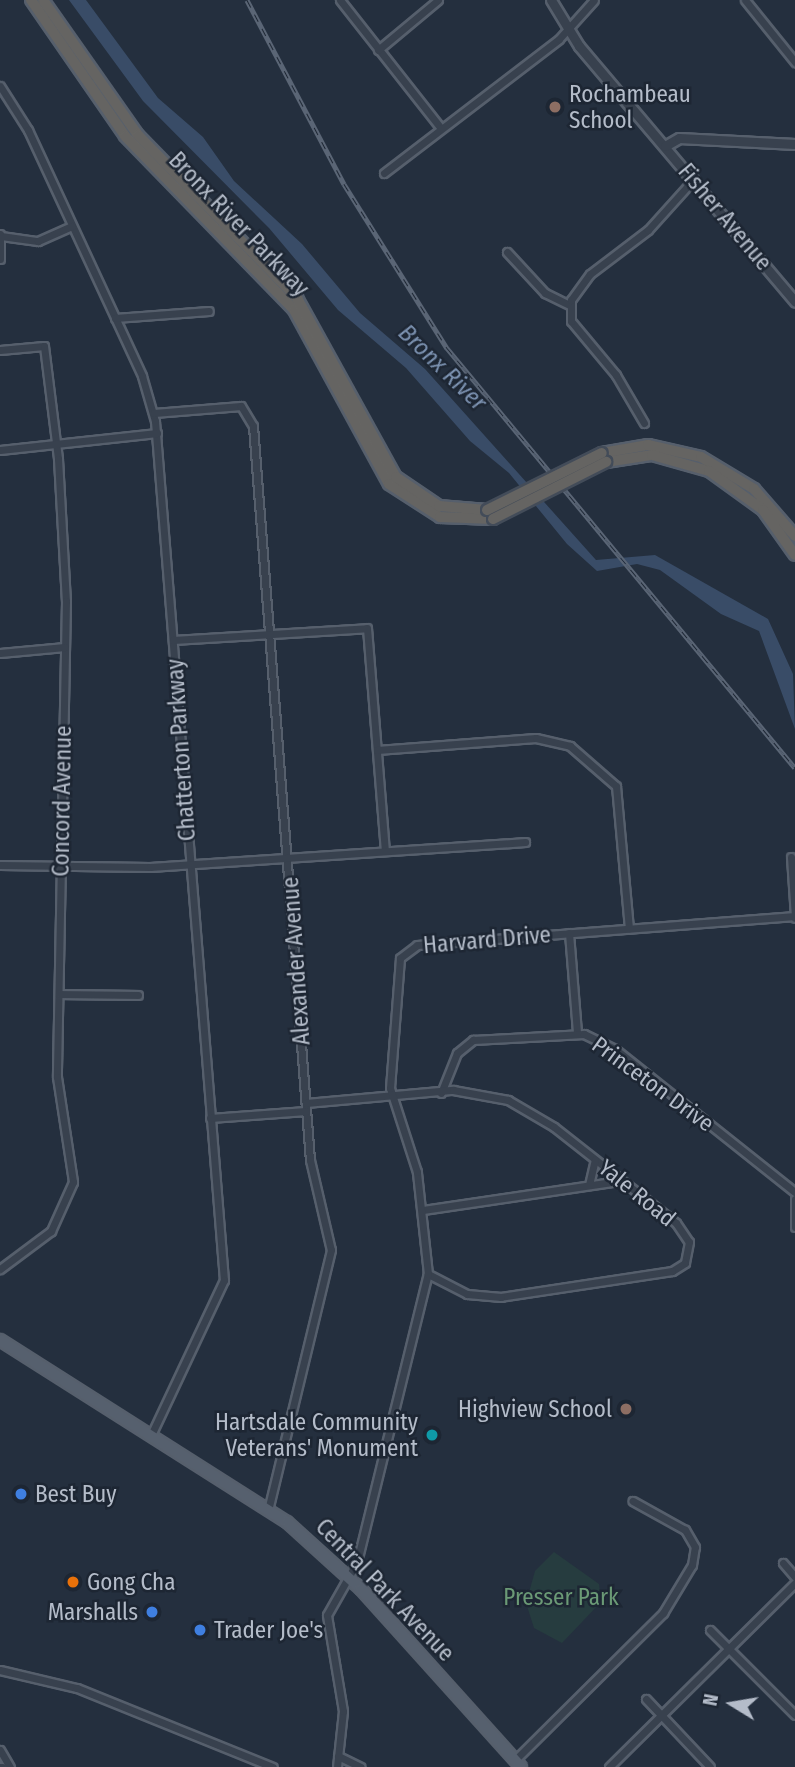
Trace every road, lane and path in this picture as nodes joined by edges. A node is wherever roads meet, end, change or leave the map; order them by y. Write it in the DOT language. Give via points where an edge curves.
graph roads {
  1 [pos="31,0"];
  2 [pos="43,0"];
  3 [pos="340,0"];
  4 [pos="438,0"];
  5 [pos="551,0"];
  6 [pos="594,0"];
  7 [pos="745,0"];
  8 [pos="567,28"];
  9 [pos="378,50"];
  10 [pos="795,62"];
  11 [pos="0,86"];
  12 [pos="439,126"];
  13 [pos="795,144"];
  14 [pos="665,146"];
  15 [pos="384,173"];
  16 [pos="694,179"];
  17 [pos="72,226"];
  18 [pos="0,235"];
  19 [pos="507,253"];
  20 [pos="0,259"];
  21 [pos="795,302"];
  22 [pos="570,305"];
  23 [pos="209,311"];
  24 [pos="115,318"];
  25 [pos="0,350"];
  26 [pos="154,414"];
  27 [pos="644,424"];
  28 [pos="157,433"];
  29 [pos="57,445"];
  30 [pos="0,450"];
  31 [pos="604,458"];
  32 [pos="490,515"];
  33 [pos="795,536"];
  34 [pos="795,555"];
  35 [pos="269,631"];
  36 [pos="173,640"];
  37 [pos="65,647"];
  38 [pos="0,653"];
  39 [pos="377,750"];
  40 [pos="525,842"];
  41 [pos="385,850"];
  42 [pos="288,856"];
  43 [pos="791,857"];
  44 [pos="190,864"];
  45 [pos="0,865"];
  46 [pos="61,867"];
  47 [pos="795,917"];
  48 [pos="629,928"];
  49 [pos="569,933"];
  50 [pos="59,994"];
  51 [pos="138,995"];
  52 [pos="577,1032"];
  53 [pos="441,1093"];
  54 [pos="393,1099"];
  55 [pos="306,1107"];
  56 [pos="210,1118"];
  57 [pos="595,1160"];
  58 [pos="619,1181"];
  59 [pos="589,1185"];
  60 [pos="795,1192"];
  61 [pos="795,1199"];
  62 [pos="423,1210"];
  63 [pos="795,1227"];
  64 [pos="0,1269"];
  65 [pos="428,1274"];
  66 [pos="0,1340"];
  67 [pos="152,1433"];
  68 [pos="634,1501"];
  69 [pos="268,1507"];
  70 [pos="783,1563"];
  71 [pos="349,1577"];
  72 [pos="795,1577"];
  73 [pos="795,1583"];
  74 [pos="710,1630"];
  75 [pos="728,1650"];
  76 [pos="0,1670"];
  77 [pos="646,1699"];
  78 [pos="795,1714"];
  79 [pos="660,1715"];
  80 [pos="0,1750"];
  81 [pos="338,1756"];
  82 [pos="518,1763"];
  83 [pos="10,1767"];
  84 [pos="273,1767"];
  85 [pos="337,1767"];
  86 [pos="360,1767"];
  87 [pos="609,1767"];
  88 [pos="710,1767"];
  1 -- 32 [label="highway, Bronx River Parkway" via="125,136 294,310 388,484 440,517"];
  2 -- 32 [label="highway, Bronx River Parkway" via="138,135 297,298 396,477 433,503"];
  3 -- 9 [label="street"];
  4 -- 9 [label="street"];
  5 -- 8 [label="street, Fisher Avenue"];
  6 -- 8 [label="street"];
  7 -- 10 [label="street"];
  8 -- 12 [label="street"];
  8 -- 14 [label="street, Fisher Avenue"];
  9 -- 12 [label="street"];
  11 -- 17 [label="street, Chatterton Parkway"];
  12 -- 15 [label="street"];
  13 -- 14 [label="street" via="679,138"];
  14 -- 16 [label="street, Fisher Avenue"];
  16 -- 21 [label="street, Fisher Avenue"];
  16 -- 22 [label="street" via="648,230 590,274"];
  17 -- 18 [label="street" via="38,241"];
  17 -- 24 [label="street, Chatterton Parkway"];
  18 -- 20 [label="street"];
  19 -- 22 [label="street" via="545,293"];
  22 -- 27 [label="street" via="571,321 617,376"];
  23 -- 24 [label="street"];
  24 -- 26 [label="street, Chatterton Parkway"];
  25 -- 29 [label="street, Concord Avenue" via="44,346"];
  26 -- 28 [label="street, Chatterton Parkway"];
  26 -- 35 [label="street, Alexander Avenue" via="245,408 253,426"];
  28 -- 29 [label="street"];
  28 -- 36 [label="street, Chatterton Parkway"];
  29 -- 30 [label="street"];
  29 -- 37 [label="street, Concord Avenue"];
  31 -- 32 [label="highway, Bronx River Parkway, bridge"];
  31 -- 33 [label="highway, Bronx River Parkway" via="648,445 701,457 754,489"];
  31 -- 34 [label="highway, Bronx River Parkway" via="652,455 709,471 763,510"];
  35 -- 36 [label="street"];
  35 -- 39 [label="street" via="365,626"];
  35 -- 42 [label="street, Alexander Avenue"];
  36 -- 44 [label="street, Chatterton Parkway"];
  37 -- 38 [label="street"];
  37 -- 46 [label="street, Concord Avenue"];
  39 -- 41 [label="street"];
  39 -- 48 [label="street" via="543,738 565,743 604,771 617,791"];
  40 -- 41 [label="street"];
  41 -- 42 [label="street"];
  42 -- 44 [label="street"];
  42 -- 55 [label="street, Alexander Avenue"];
  43 -- 47 [label="street"];
  44 -- 46 [label="street"];
  44 -- 56 [label="street, Chatterton Parkway"];
  45 -- 46 [label="street"];
  46 -- 50 [label="street, Concord Avenue"];
  47 -- 48 [label="street, Harvard Drive"];
  48 -- 49 [label="street, Harvard Drive"];
  49 -- 52 [label="street"];
  49 -- 54 [label="street, Harvard Drive" via="407,948 396,970"];
  50 -- 51 [label="street"];
  50 -- 64 [label="street, Concord Avenue" via="58,1087 72,1191 51,1231"];
  52 -- 53 [label="street, Princeton Drive" via="472,1040 457,1053"];
  52 -- 60 [label="street, Princeton Drive" via="615,1049"];
  53 -- 54 [label="street, Yale Road"];
  53 -- 57 [label="street, Yale Road" via="509,1100"];
  54 -- 55 [label="street, Yale Road"];
  54 -- 62 [label="street, Harvard Drive"];
  55 -- 56 [label="street, Yale Road"];
  55 -- 69 [label="street, Alexander Avenue" via="330,1264"];
  56 -- 67 [label="street, Chatterton Parkway" via="223,1286"];
  57 -- 58 [label="street, Yale Road"];
  57 -- 59 [label="street"];
  58 -- 59 [label="street"];
  58 -- 65 [label="street, Yale Road" via="685,1233 689,1252 682,1267 488,1298"];
  59 -- 62 [label="street"];
  61 -- 63 [label="street"];
  62 -- 65 [label="street, Harvard Drive"];
  65 -- 71 [label="street, Harvard Drive"];
  66 -- 67 [label="main road, Central Park Avenue"];
  67 -- 69 [label="main road, Central Park Avenue"];
  68 -- 82 [label="street" via="685,1530 695,1547 692,1565 663,1612"];
  69 -- 71 [label="main road, Central Park Avenue"];
  70 -- 72 [label="street"];
  71 -- 81 [label="street, Harvard Drive" via="327,1615 341,1695"];
  71 -- 82 [label="main road, Central Park Avenue"];
  73 -- 75 [label="street"];
  74 -- 75 [label="street"];
  75 -- 78 [label="street"];
  75 -- 79 [label="street"];
  76 -- 84 [label="street" via="77,1688"];
  77 -- 79 [label="street"];
  79 -- 87 [label="street"];
  79 -- 88 [label="street"];
  80 -- 83 [label="street"];
  81 -- 85 [label="street, Harvard Drive"];
  81 -- 86 [label="street"];
}
